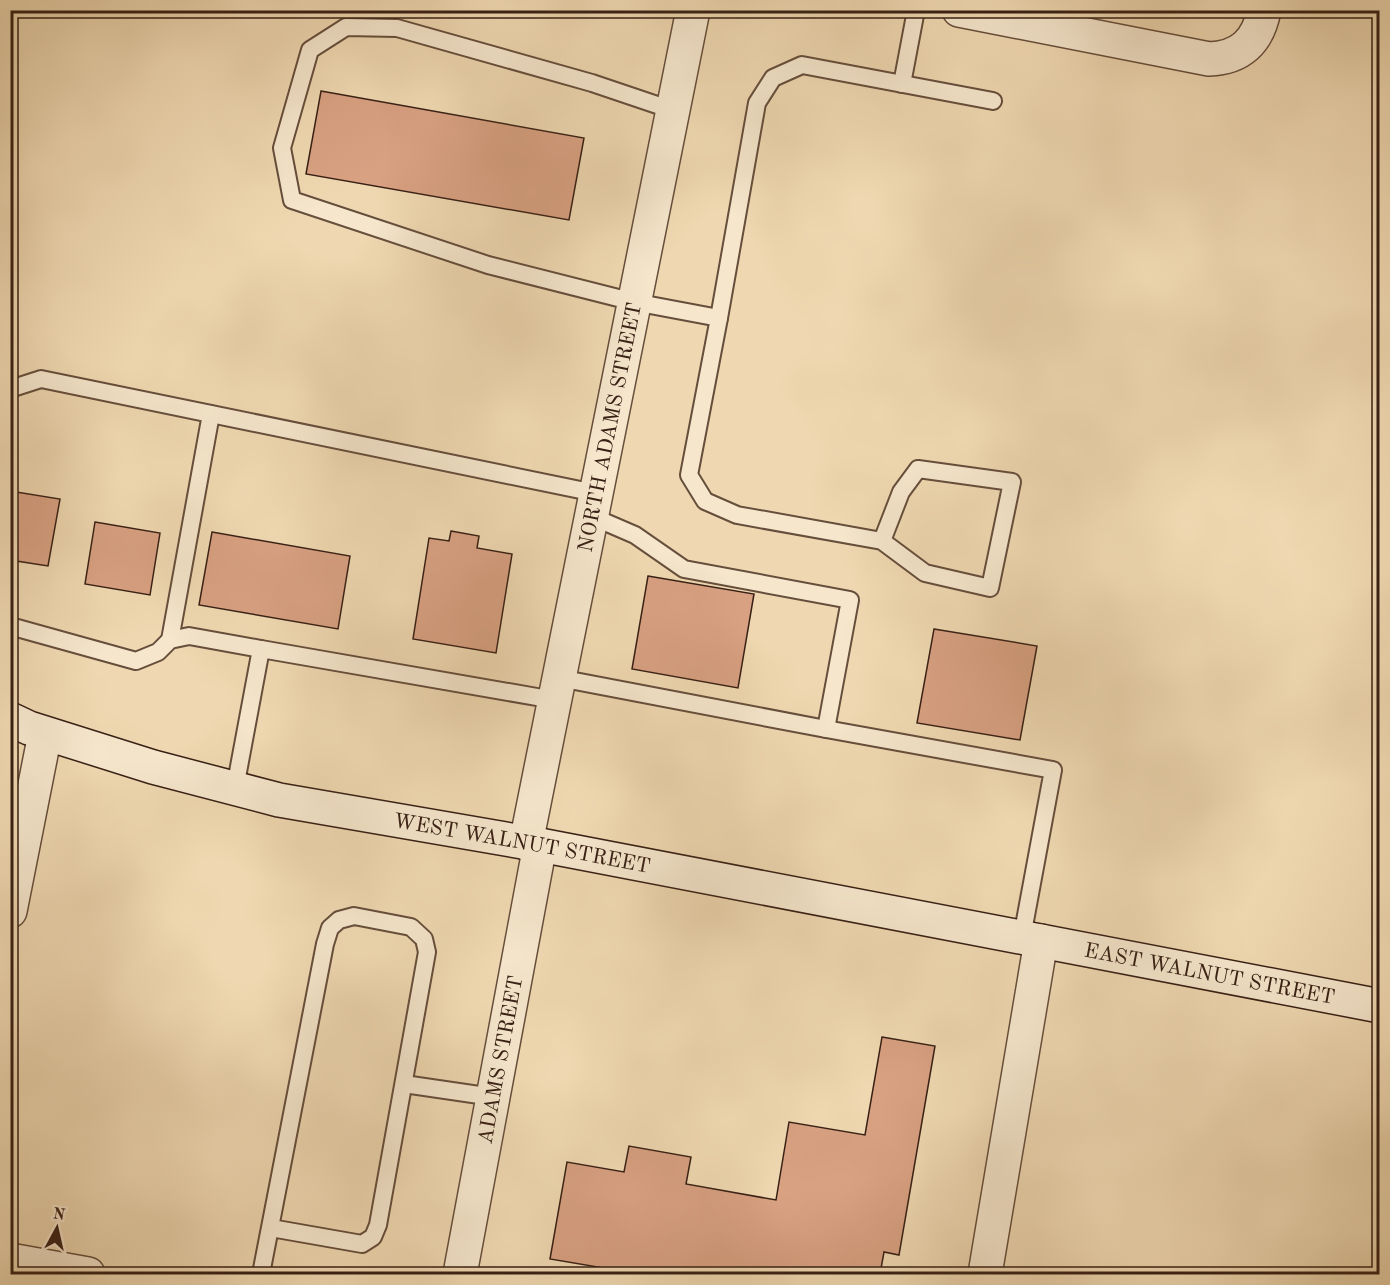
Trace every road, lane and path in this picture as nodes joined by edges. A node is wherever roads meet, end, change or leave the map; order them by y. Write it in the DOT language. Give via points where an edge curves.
graph roads {
  1 [pos="693,10"];
  2 [pos="916,10"];
  3 [pos="959,10"];
  4 [pos="1264,10"];
  5 [pos="902,84"];
  6 [pos="993,101"];
  7 [pos="672,110"];
  8 [pos="634,302"];
  9 [pos="719,318"];
  10 [pos="10,389"];
  11 [pos="211,414"];
  12 [pos="593,505"];
  13 [pos="882,541"];
  14 [pos="10,626"];
  15 [pos="170,640"];
  16 [pos="261,649"];
  17 [pos="557,689"];
  18 [pos="10,719"];
  19 [pos="826,729"];
  20 [pos="45,734"];
  21 [pos="235,788"];
  22 [pos="533,844"];
  23 [pos="10,912"];
  24 [pos="1031,939"];
  25 [pos="1380,1006"];
  26 [pos="404,1084"];
  27 [pos="493,1097"];
  28 [pos="271,1228"];
  29 [pos="10,1260"];
  30 [pos="88,1275"];
  31 [pos="261,1275"];
  32 [pos="460,1275"];
  33 [pos="985,1275"];
  1 -- 7 [label="street, NORTH ADAMS STREET"];
  2 -- 5 [label="lane"];
  3 -- 4 [label="street" via="1209,59 1226,58 1247,48 1262,22"];
  5 -- 6 [label="lane"];
  5 -- 9 [label="lane" via="802,65 773,78 757,103"];
  7 -- 8 [label="street, NORTH ADAMS STREET"];
  7 -- 8 [label="lane" via="398,28 346,27 310,50 282,148 292,200 488,265"];
  8 -- 9 [label="lane"];
  8 -- 12 [label="street, NORTH ADAMS STREET"];
  9 -- 13 [label="lane" via="689,475 705,501 736,515"];
  10 -- 11 [label="lane" via="41,379"];
  11 -- 12 [label="lane"];
  11 -- 15 [label="lane"];
  12 -- 17 [label="street, NORTH ADAMS STREET"];
  12 -- 19 [label="lane" via="684,569 850,600"];
  13 -- 13 [label="lane" via="925,573 990,588 1012,482 918,469 901,492"];
  14 -- 15 [label="lane" via="136,661 158,652"];
  15 -- 16 [label="lane" via="189,636"];
  16 -- 17 [label="lane"];
  16 -- 21 [label="lane"];
  17 -- 19 [label="lane"];
  17 -- 22 [label="street, NORTH ADAMS STREET"];
  18 -- 20 [label="street, WEST WALNUT STREET"];
  19 -- 24 [label="lane" via="1053,770"];
  20 -- 21 [label="street, WEST WALNUT STREET"];
  20 -- 23 [label="street"];
  21 -- 22 [label="street, WEST WALNUT STREET" via="279,800"];
  22 -- 24 [label="street, WEST WALNUT STREET"];
  22 -- 27 [label="street, ADAMS STREET"];
  24 -- 25 [label="street, EAST WALNUT STREET"];
  24 -- 33 [label="street"];
  26 -- 27 [label="lane"];
  26 -- 28 [label="lane" via="373,1236 362,1244"];
  26 -- 28 [label="lane" via="428,952 424,939 411,927 354,916 339,920 330,928 325,944"];
  27 -- 32 [label="street, ADAMS STREET"];
  28 -- 31 [label="lane"];
  29 -- 30 [label="street"];
}
